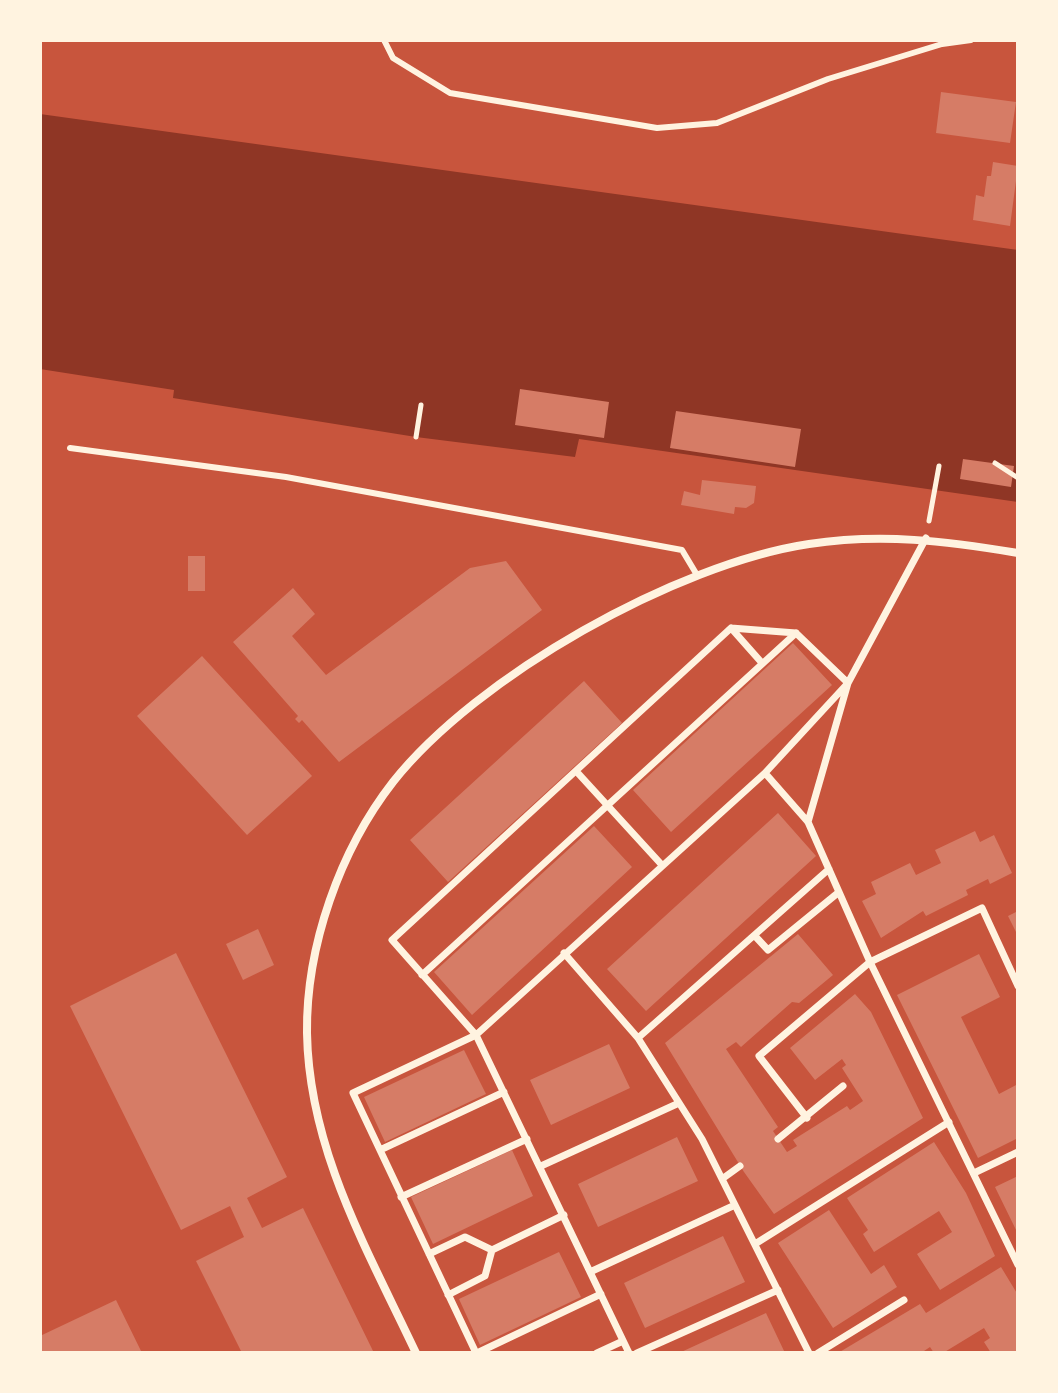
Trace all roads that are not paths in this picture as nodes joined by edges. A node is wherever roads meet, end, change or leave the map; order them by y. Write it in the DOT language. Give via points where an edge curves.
graph roads {
  1 [pos="384,40"];
  2 [pos="971,40"];
  3 [pos="70,448"];
  4 [pos="926,538"];
  5 [pos="1018,553"];
  6 [pos="697,575"];
  7 [pos="731,628"];
  8 [pos="796,633"];
  9 [pos="762,663"];
  10 [pos="848,683"];
  11 [pos="576,771"];
  12 [pos="765,773"];
  13 [pos="606,804"];
  14 [pos="808,822"];
  15 [pos="661,864"];
  16 [pos="829,869"];
  17 [pos="839,892"];
  18 [pos="755,936"];
  19 [pos="564,953"];
  20 [pos="870,962"];
  21 [pos="422,975"];
  22 [pos="1018,986"];
  23 [pos="476,1035"];
  24 [pos="638,1038"];
  25 [pos="843,1086"];
  26 [pos="504,1092"];
  27 [pos="679,1103"];
  28 [pos="807,1118"];
  29 [pos="949,1122"];
  30 [pos="527,1139"];
  31 [pos="778,1139"];
  32 [pos="380,1150"];
  33 [pos="1018,1152"];
  34 [pos="541,1166"];
  35 [pos="740,1166"];
  36 [pos="974,1173"];
  37 [pos="722,1179"];
  38 [pos="401,1197"];
  39 [pos="735,1205"];
  40 [pos="564,1215"];
  41 [pos="755,1244"];
  42 [pos="492,1250"];
  43 [pos="429,1254"];
  44 [pos="1018,1265"];
  45 [pos="590,1272"];
  46 [pos="778,1290"];
  47 [pos="601,1294"];
  48 [pos="448,1295"];
  49 [pos="904,1300"];
  50 [pos="623,1341"];
  51 [pos="416,1353"];
  52 [pos="476,1353"];
  53 [pos="597,1353"];
  54 [pos="629,1353"];
  55 [pos="637,1353"];
  56 [pos="809,1353"];
  57 [pos="818,1353"];
  1 -- 2 [label="lane" via="393,58 450,93 657,128 717,123 828,79"];
  3 -- 6 [label="lane" via="286,477 682,550"];
  4 -- 5 [label="street"];
  4 -- 6 [label="street" via="808,544"];
  4 -- 10 [label="street"];
  6 -- 51 [label="street" via="628,606 554,649 429,743 378,803 330,903 309,1007 308,1061 317,1124 337,1185"];
  7 -- 8 [label="street"];
  7 -- 9 [label="street"];
  7 -- 11 [label="street"];
  8 -- 9 [label="street"];
  8 -- 10 [label="street"];
  9 -- 13 [label="street"];
  10 -- 12 [label="street"];
  10 -- 14 [label="street"];
  11 -- 13 [label="street"];
  11 -- 21 [label="street" via="392,940"];
  12 -- 14 [label="street"];
  12 -- 15 [label="street"];
  13 -- 15 [label="street"];
  13 -- 21 [label="street"];
  14 -- 16 [label="street"];
  15 -- 19 [label="street"];
  16 -- 17 [label="street"];
  16 -- 18 [label="street"];
  17 -- 18 [label="street" via="768,950"];
  17 -- 20 [label="street"];
  18 -- 24 [label="street"];
  19 -- 23 [label="street"];
  19 -- 24 [label="street"];
  20 -- 22 [label="street" via="982,908"];
  20 -- 28 [label="street" via="759,1056"];
  20 -- 29 [label="street"];
  21 -- 23 [label="street"];
  23 -- 26 [label="street"];
  23 -- 32 [label="street" via="353,1093"];
  24 -- 27 [label="street"];
  25 -- 28 [label="street"];
  26 -- 30 [label="street"];
  26 -- 32 [label="street"];
  27 -- 34 [label="street"];
  27 -- 37 [label="street"];
  28 -- 31 [label="street"];
  29 -- 36 [label="street"];
  29 -- 41 [label="street"];
  30 -- 34 [label="street"];
  30 -- 38 [label="street"];
  32 -- 38 [label="street"];
  33 -- 36 [label="street"];
  34 -- 40 [label="street"];
  35 -- 37 [label="street"];
  36 -- 44 [label="street"];
  37 -- 39 [label="street"];
  38 -- 43 [label="street"];
  39 -- 41 [label="street"];
  39 -- 45 [label="street"];
  40 -- 42 [label="street"];
  40 -- 45 [label="street"];
  41 -- 46 [label="street"];
  42 -- 43 [label="street" via="465,1237"];
  42 -- 48 [label="street" via="485,1276"];
  43 -- 48 [label="street"];
  45 -- 47 [label="street"];
  46 -- 55 [label="street"];
  46 -- 56 [label="street"];
  47 -- 50 [label="street"];
  47 -- 52 [label="street"];
  48 -- 52 [label="street"];
  49 -- 57 [label="street"];
  50 -- 53 [label="street"];
  50 -- 54 [label="street"];
}
